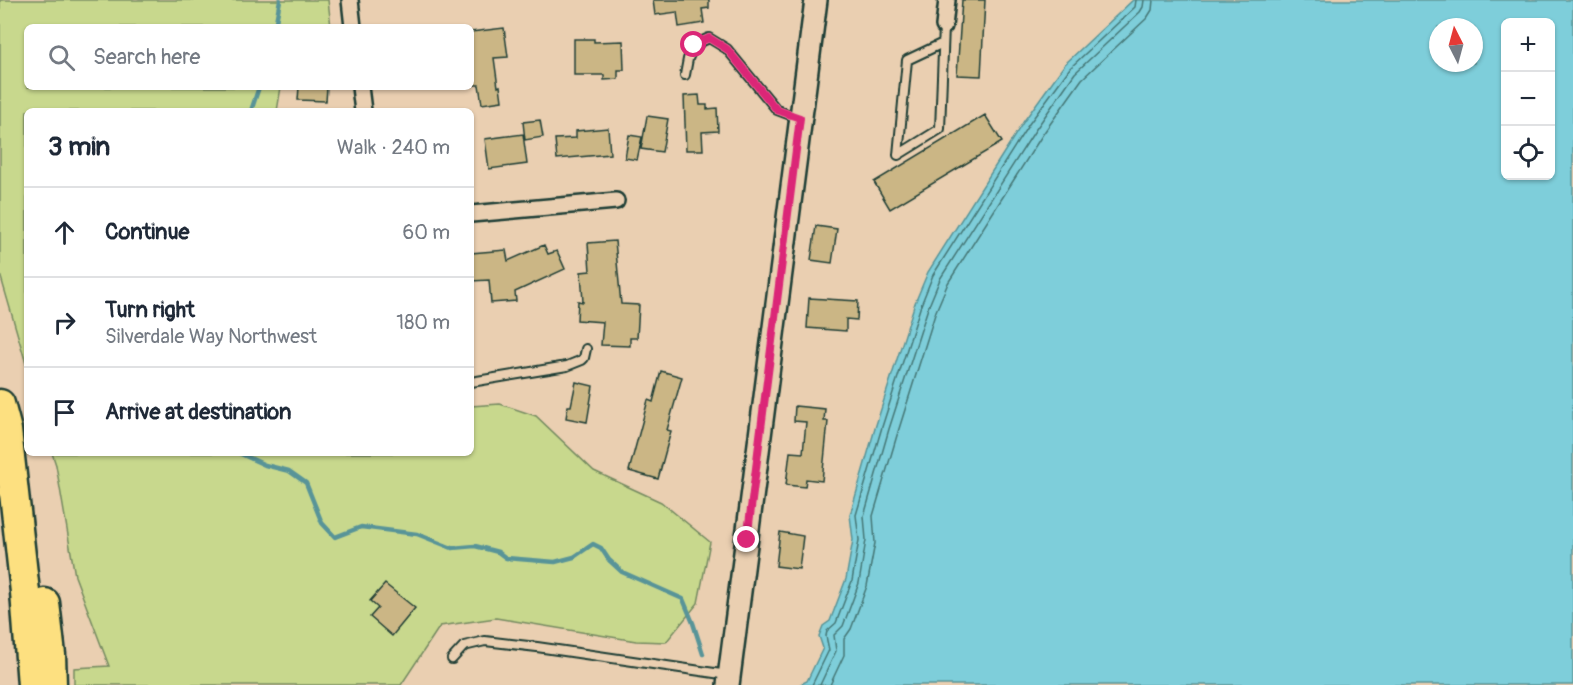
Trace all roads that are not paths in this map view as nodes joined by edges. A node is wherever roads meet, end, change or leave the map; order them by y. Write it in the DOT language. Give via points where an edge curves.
graph roads {
  1 [pos="350,0"];
  2 [pos="816,0"];
  3 [pos="947,0"];
  4 [pos="353,24"];
  5 [pos="944,26"];
  6 [pos="943,43"];
  7 [pos="685,75"];
  8 [pos="360,90"];
  9 [pos="363,108"];
  10 [pos="800,118"];
  11 [pos="616,201"];
  12 [pos="474,214"];
  13 [pos="586,349"];
  14 [pos="474,382"];
  15 [pos="3,417"];
  16 [pos="452,659"];
  17 [pos="729,680"];
  18 [pos="32,685"];
  19 [pos="52,685"];
  1 -- 4 [label="street"];
  2 -- 10 [label="main road"];
  3 -- 5 [label="street"];
  5 -- 6 [label="lane"];
  6 -- 6 [label="lane" via="907,60 898,154 940,129"];
  7 -- 10 [label="lane" via="694,45 709,38 727,49 777,110"];
  8 -- 9 [label="street"];
  10 -- 17 [label="main road"];
  11 -- 12 [label="street"];
  13 -- 14 [label="lane" via="582,360 567,366"];
  15 -- 18 [label="highway" via="25,592"];
  15 -- 19 [label="highway" via="41,562"];
  16 -- 17 [label="lane" via="464,646 485,641 537,646"];
}
